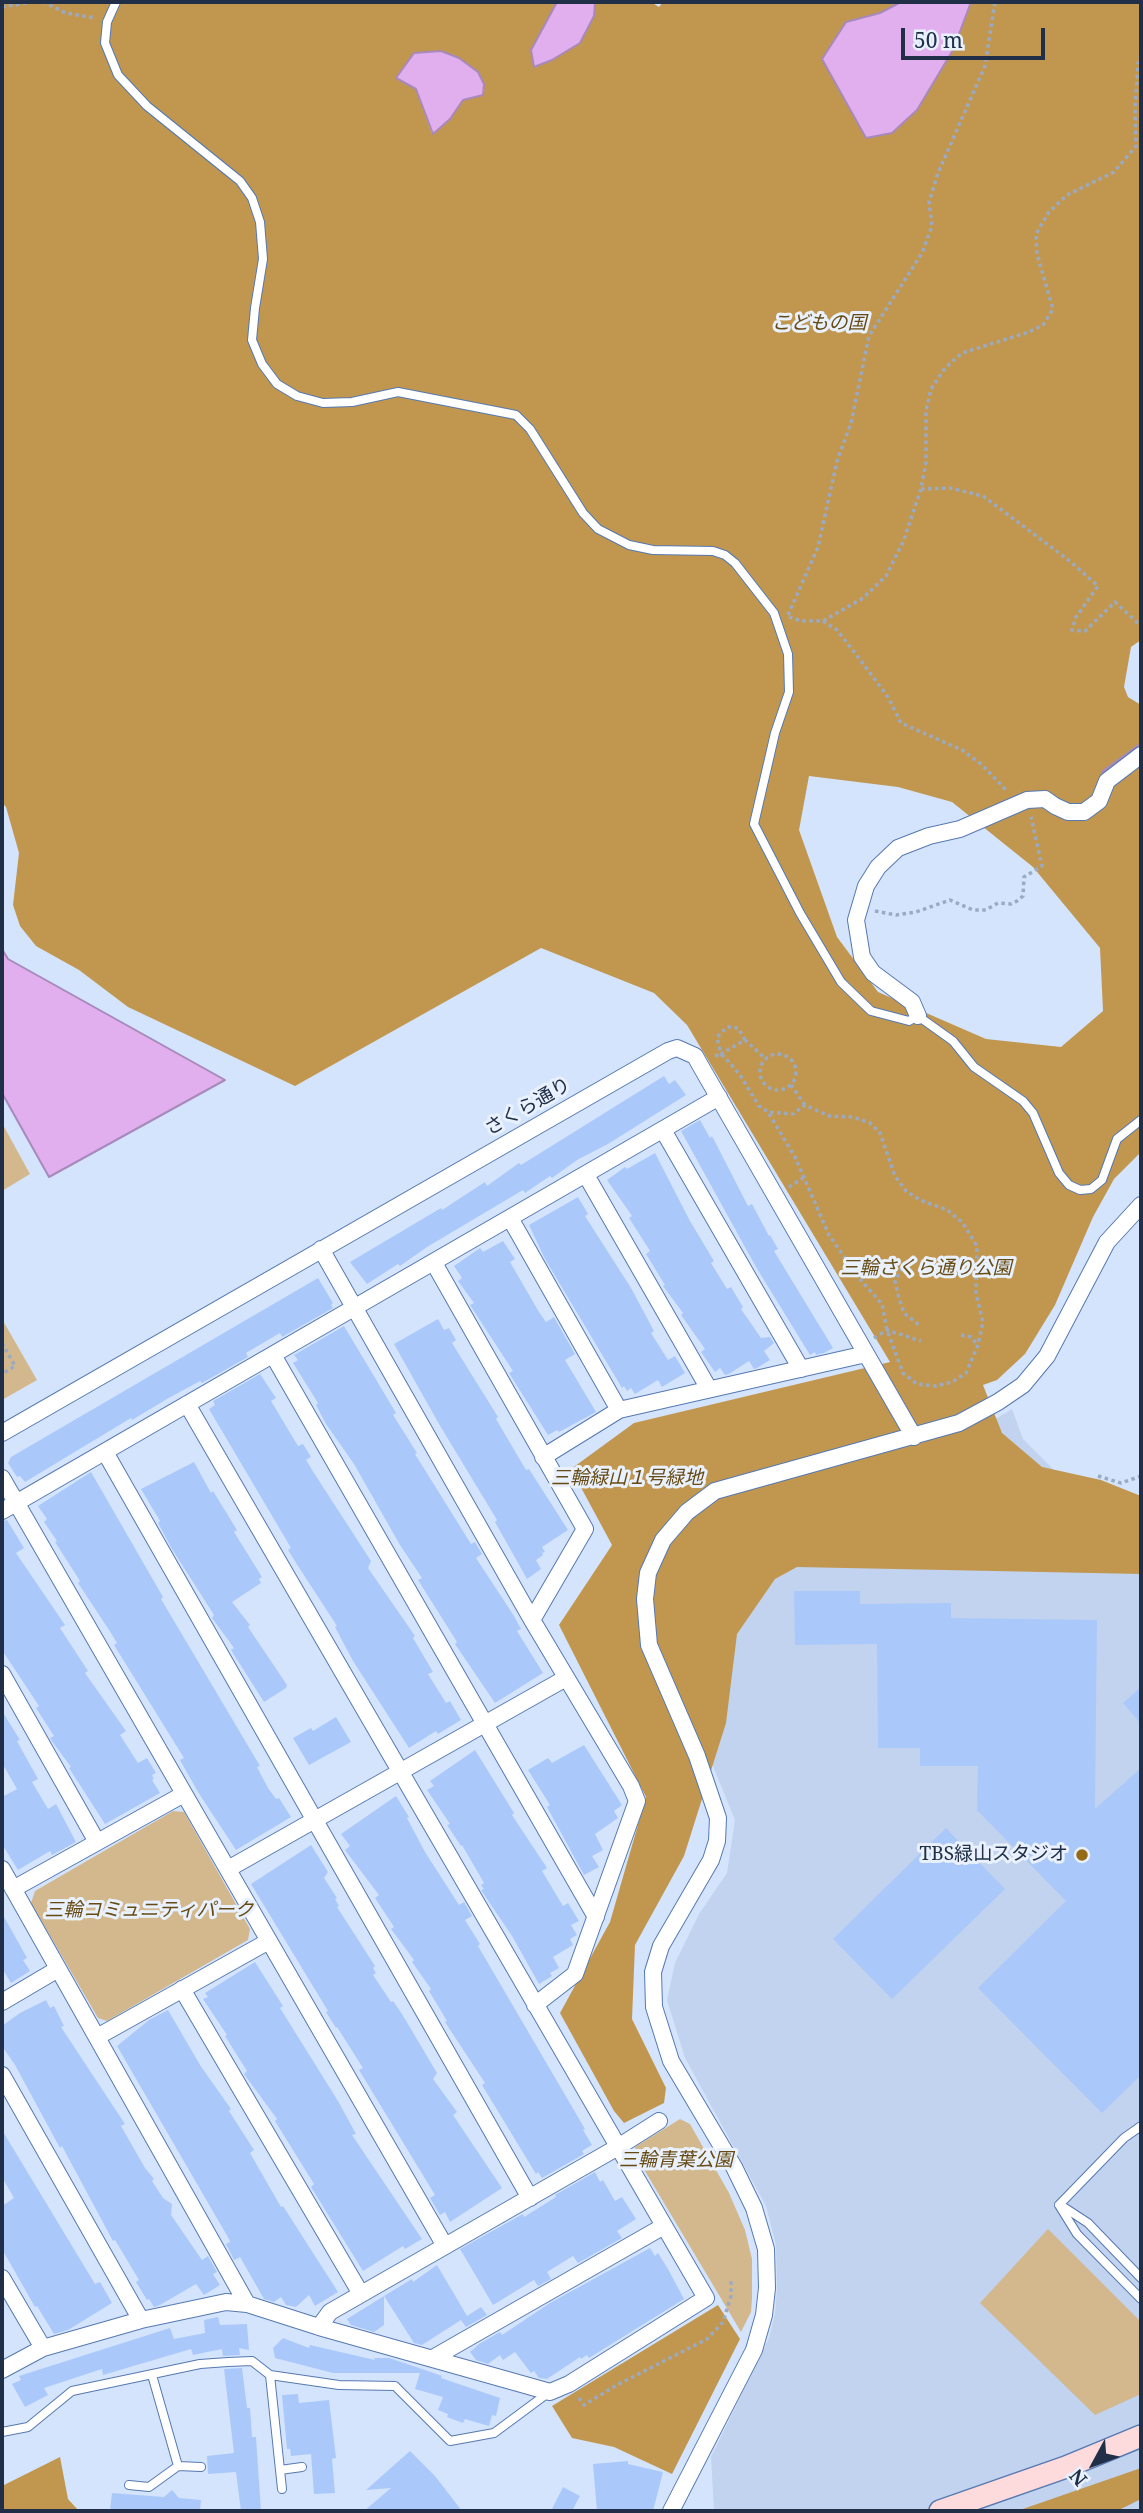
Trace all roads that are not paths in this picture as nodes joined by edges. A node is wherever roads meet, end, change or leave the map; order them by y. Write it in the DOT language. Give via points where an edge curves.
graph roads {
  1 [pos="117,2"];
  2 [pos="1141,755"];
  3 [pos="918,1016"];
  4 [pos="719,1097"];
  5 [pos="1141,1120"];
  6 [pos="663,1130"];
  7 [pos="586,1175"];
  8 [pos="1141,1205"];
  9 [pos="510,1219"];
  10 [pos="321,1249"];
  11 [pos="434,1263"];
  12 [pos="354,1309"];
  13 [pos="866,1354"];
  14 [pos="273,1355"];
  15 [pos="801,1369"];
  16 [pos="709,1389"];
  17 [pos="187,1404"];
  18 [pos="619,1410"];
  19 [pos="2,1433"];
  20 [pos="914,1437"];
  21 [pos="105,1452"];
  22 [pos="542,1457"];
  23 [pos="2,1478"];
  24 [pos="9,1507"];
  25 [pos="532,1620"];
  26 [pos="2,1674"];
  27 [pos="566,1678"];
  28 [pos="485,1724"];
  29 [pos="400,1772"];
  30 [pos="184,1794"];
  31 [pos="315,1820"];
  32 [pos="97,1842"];
  33 [pos="2,1869"];
  34 [pos="228,1869"];
  35 [pos="13,1889"];
  36 [pos="596,1917"];
  37 [pos="269,1941"];
  38 [pos="58,1969"];
  39 [pos="182,1989"];
  40 [pos="2,2002"];
  41 [pos="535,2005"];
  42 [pos="97,2037"];
  43 [pos="2,2075"];
  44 [pos="659,2121"];
  45 [pos="1141,2126"];
  46 [pos="618,2147"];
  47 [pos="530,2198"];
  48 [pos="1059,2205"];
  49 [pos="664,2226"];
  50 [pos="445,2246"];
  51 [pos="1141,2277"];
  52 [pos="2,2278"];
  53 [pos="361,2294"];
  54 [pos="1141,2299"];
  55 [pos="247,2304"];
  56 [pos="141,2319"];
  57 [pos="319,2327"];
  58 [pos="43,2348"];
  59 [pos="433,2358"];
  60 [pos="2,2370"];
  61 [pos="152,2375"];
  62 [pos="270,2375"];
  63 [pos="550,2392"];
  64 [pos="2,2432"];
  65 [pos="1141,2436"];
  66 [pos="178,2466"];
  67 [pos="201,2467"];
  68 [pos="302,2467"];
  69 [pos="280,2470"];
  70 [pos="129,2485"];
  71 [pos="282,2489"];
  72 [pos="671,2511"];
  73 [pos="940,2511"];
  1 -- 3 [label="lane" via="107,22 105,43 118,75 147,107 240,181 252,198 260,222 263,259 252,340 277,384 323,403 398,392 516,415 598,529 629,545 653,550 726,555 748,579 774,613 788,654 789,692 754,824 841,982 871,1011 909,1021"];
  2 -- 3 [label="street" via="1107,781 1099,801 1084,812 1068,812 1045,799 1027,800 960,829 898,848 878,867 866,886 856,920 862,957 873,973 912,1002"];
  3 -- 5 [label="lane" via="1034,1113 1059,1173 1069,1185 1091,1189 1102,1180 1117,1139"];
  4 -- 6 [label="street"];
  4 -- 10 [label="street, さくら通り" via="695,1056 677,1048 668,1051"];
  4 -- 13 [label="street"];
  6 -- 7 [label="street"];
  6 -- 15 [label="street"];
  7 -- 9 [label="street"];
  7 -- 16 [label="street"];
  8 -- 20 [label="street" via="1107,1242 1047,1356 1023,1385 959,1423"];
  9 -- 11 [label="street"];
  9 -- 18 [label="street"];
  10 -- 12 [label="street"];
  10 -- 19 [label="street, さくら通り"];
  11 -- 12 [label="street"];
  11 -- 22 [label="street"];
  12 -- 14 [label="street"];
  12 -- 25 [label="street"];
  13 -- 15 [label="street"];
  13 -- 20 [label="street"];
  14 -- 17 [label="street"];
  14 -- 28 [label="street"];
  15 -- 16 [label="street"];
  16 -- 18 [label="street"];
  17 -- 21 [label="street"];
  17 -- 29 [label="street"];
  18 -- 22 [label="street"];
  20 -- 72 [label="street" via="715,1491 687,1512 663,1540 648,1573 649,1645 698,1756 718,1818 711,1860 661,1946 653,1972 653,2007 671,2061 754,2208 766,2249 767,2288 754,2350"];
  21 -- 24 [label="street"];
  21 -- 31 [label="street"];
  22 -- 25 [label="street" via="585,1529"];
  23 -- 24 [label="street"];
  24 -- 30 [label="street"];
  25 -- 27 [label="street"];
  26 -- 32 [label="street"];
  27 -- 28 [label="street"];
  27 -- 36 [label="street" via="637,1801"];
  28 -- 29 [label="street"];
  28 -- 36 [label="street"];
  29 -- 31 [label="street"];
  29 -- 41 [label="street"];
  30 -- 32 [label="street"];
  30 -- 34 [label="street"];
  31 -- 34 [label="street"];
  31 -- 47 [label="street"];
  32 -- 35 [label="street"];
  33 -- 35 [label="street"];
  34 -- 37 [label="street"];
  35 -- 38 [label="street"];
  36 -- 41 [label="street" via="575,1974"];
  37 -- 39 [label="street"];
  37 -- 50 [label="street"];
  38 -- 40 [label="street"];
  38 -- 42 [label="street"];
  39 -- 42 [label="street"];
  39 -- 53 [label="street"];
  41 -- 46 [label="street"];
  42 -- 55 [label="street"];
  43 -- 56 [label="street"];
  44 -- 46 [label="street"];
  45 -- 48 [label="lane"];
  46 -- 47 [label="street"];
  46 -- 49 [label="street"];
  47 -- 50 [label="street"];
  48 -- 51 [label="lane" via="1088,2223"];
  48 -- 54 [label="lane" via="1077,2234"];
  49 -- 59 [label="street"];
  49 -- 63 [label="street" via="706,2298"];
  50 -- 53 [label="street"];
  52 -- 58 [label="street"];
  53 -- 57 [label="street" via="330,2312"];
  55 -- 56 [label="street" via="226,2302"];
  55 -- 57 [label="street"];
  56 -- 58 [label="street"];
  57 -- 59 [label="street"];
  58 -- 60 [label="street"];
  59 -- 63 [label="street"];
  61 -- 62 [label="lane" via="200,2364 252,2361"];
  61 -- 64 [label="lane" via="72,2391 28,2427"];
  61 -- 66 [label="lane"];
  62 -- 63 [label="lane" via="339,2385 395,2386 450,2441 494,2433"];
  62 -- 69 [label="lane"];
  65 -- 73 [label="main road"];
  66 -- 67 [label="lane"];
  66 -- 70 [label="lane" via="149,2487"];
  68 -- 69 [label="lane"];
  69 -- 71 [label="lane"];
}
